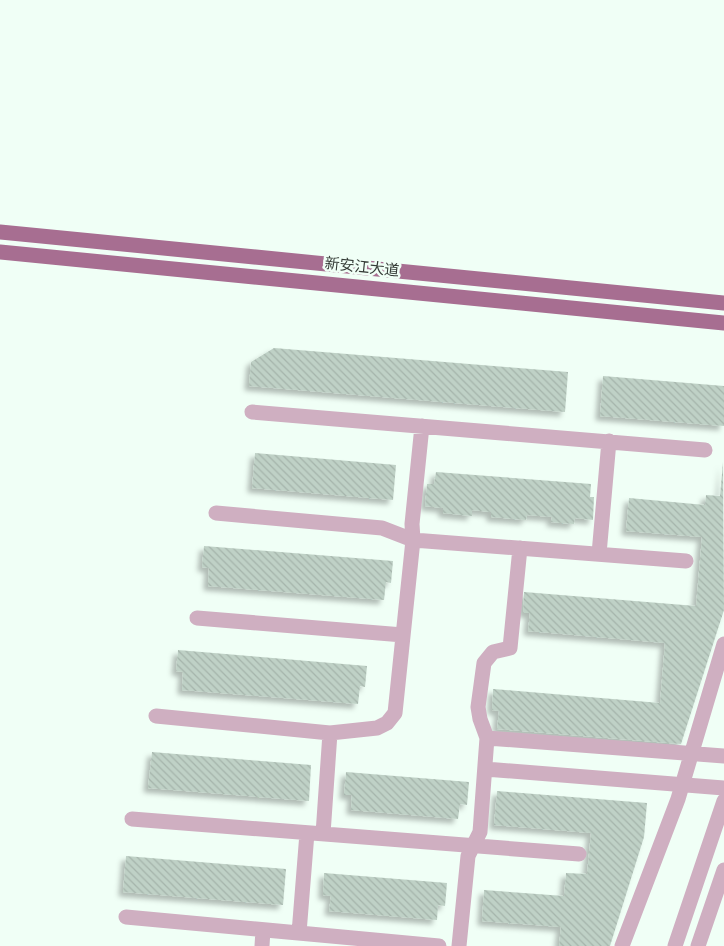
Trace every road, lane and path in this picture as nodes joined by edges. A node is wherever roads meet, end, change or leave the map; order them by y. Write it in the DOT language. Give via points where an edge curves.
graph roads {
  1 [pos="0,232"];
  2 [pos="0,252"];
  3 [pos="724,303"];
  4 [pos="724,323"];
  5 [pos="252,412"];
  6 [pos="422,426"];
  7 [pos="609,441"];
  8 [pos="704,450"];
  9 [pos="216,513"];
  10 [pos="413,540"];
  11 [pos="520,548"];
  12 [pos="600,554"];
  13 [pos="686,561"];
  14 [pos="197,618"];
  15 [pos="403,635"];
  16 [pos="724,644"];
  17 [pos="156,716"];
  18 [pos="330,733"];
  19 [pos="487,738"];
  20 [pos="691,753"];
  21 [pos="724,756"];
  22 [pos="485,769"];
  23 [pos="682,785"];
  24 [pos="724,788"];
  25 [pos="724,801"];
  26 [pos="132,818"];
  27 [pos="307,832"];
  28 [pos="323,834"];
  29 [pos="473,846"];
  30 [pos="579,854"];
  31 [pos="724,870"];
  32 [pos="126,917"];
  33 [pos="263,930"];
  34 [pos="299,933"];
  35 [pos="262,946"];
  36 [pos="439,946"];
  37 [pos="459,946"];
  38 [pos="622,946"];
  39 [pos="675,946"];
  40 [pos="698,946"];
  1 -- 3 [label="main road, 新安江大道"];
  2 -- 4 [label="main road, 新安江大道"];
  5 -- 6 [label="street"];
  6 -- 7 [label="street"];
  6 -- 10 [label="street"];
  7 -- 8 [label="street"];
  7 -- 12 [label="street"];
  9 -- 10 [label="street" via="382,528"];
  10 -- 11 [label="street"];
  10 -- 15 [label="street"];
  11 -- 12 [label="street"];
  11 -- 19 [label="street" via="510,648 493,652 484,663 478,708"];
  12 -- 13 [label="street"];
  14 -- 15 [label="street"];
  15 -- 18 [label="street" via="392,719 377,728"];
  16 -- 20 [label="street"];
  17 -- 18 [label="street"];
  18 -- 28 [label="street"];
  19 -- 20 [label="street"];
  19 -- 22 [label="street"];
  20 -- 21 [label="street"];
  20 -- 23 [label="street"];
  22 -- 23 [label="street"];
  22 -- 29 [label="street" via="480,832"];
  23 -- 24 [label="street"];
  23 -- 38 [label="street"];
  25 -- 39 [label="street"];
  26 -- 27 [label="street"];
  27 -- 28 [label="street"];
  27 -- 34 [label="street"];
  28 -- 29 [label="street"];
  29 -- 30 [label="street"];
  29 -- 37 [label="street" via="468,856"];
  31 -- 40 [label="street"];
  32 -- 33 [label="street"];
  33 -- 34 [label="street"];
  33 -- 35 [label="street"];
  34 -- 36 [label="street"];
}
